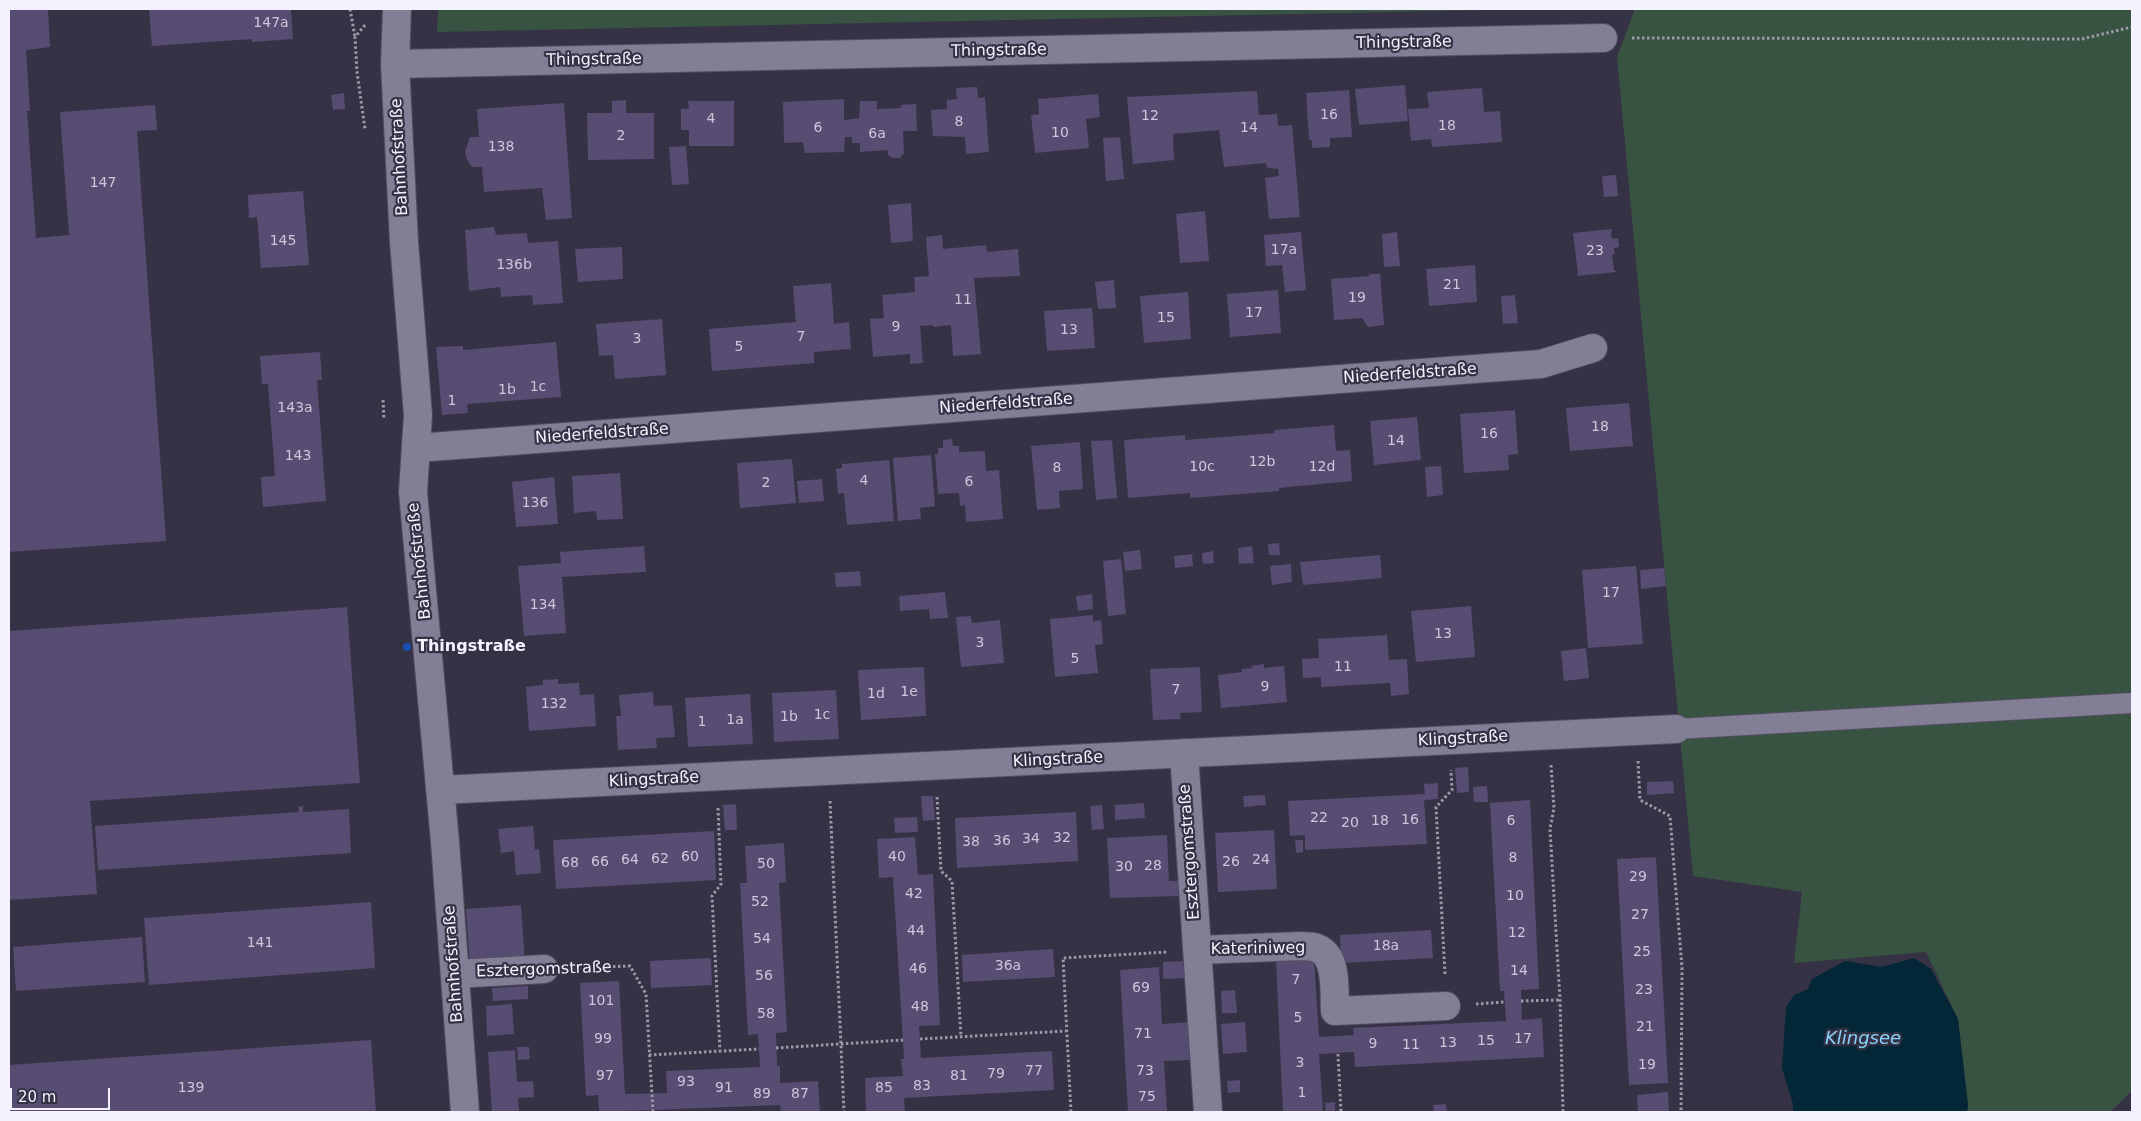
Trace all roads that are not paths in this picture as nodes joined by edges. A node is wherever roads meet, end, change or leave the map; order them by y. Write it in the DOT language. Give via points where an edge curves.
graph roads {
  1 [pos="397,9"];
  2 [pos="1603,38"];
  3 [pos="395,64"];
  4 [pos="1593,348"];
  5 [pos="417,448"];
  6 [pos="2132,703"];
  7 [pos="1676,729"];
  8 [pos="1184,753"];
  9 [pos="440,790"];
  10 [pos="1197,950"];
  11 [pos="544,970"];
  12 [pos="455,974"];
  13 [pos="1446,1006"];
  14 [pos="465,1112"];
  15 [pos="1208,1112"];
  1 -- 3 [label="street, Bahnhofstraße"];
  2 -- 3 [label="street, Thingstraße"];
  3 -- 5 [label="street, Bahnhofstraße" via="404,242 418,415"];
  4 -- 5 [label="street, Niederfeldstraße" via="1541,364"];
  5 -- 9 [label="street, Bahnhofstraße" via="413,500"];
  6 -- 7 [label="lane"];
  7 -- 8 [label="street, Klingstraße"];
  8 -- 9 [label="street, Klingstraße"];
  8 -- 10 [label="street, Esztergomstraße"];
  9 -- 12 [label="street, Bahnhofstraße"];
  10 -- 13 [label="street, Kateriniweg" via="1318,948 1332,964 1335,1012"];
  10 -- 15 [label="street, Esztergomstraße"];
  11 -- 12 [label="street, Esztergomstraße"];
  12 -- 14 [label="street, Bahnhofstraße"];
}
